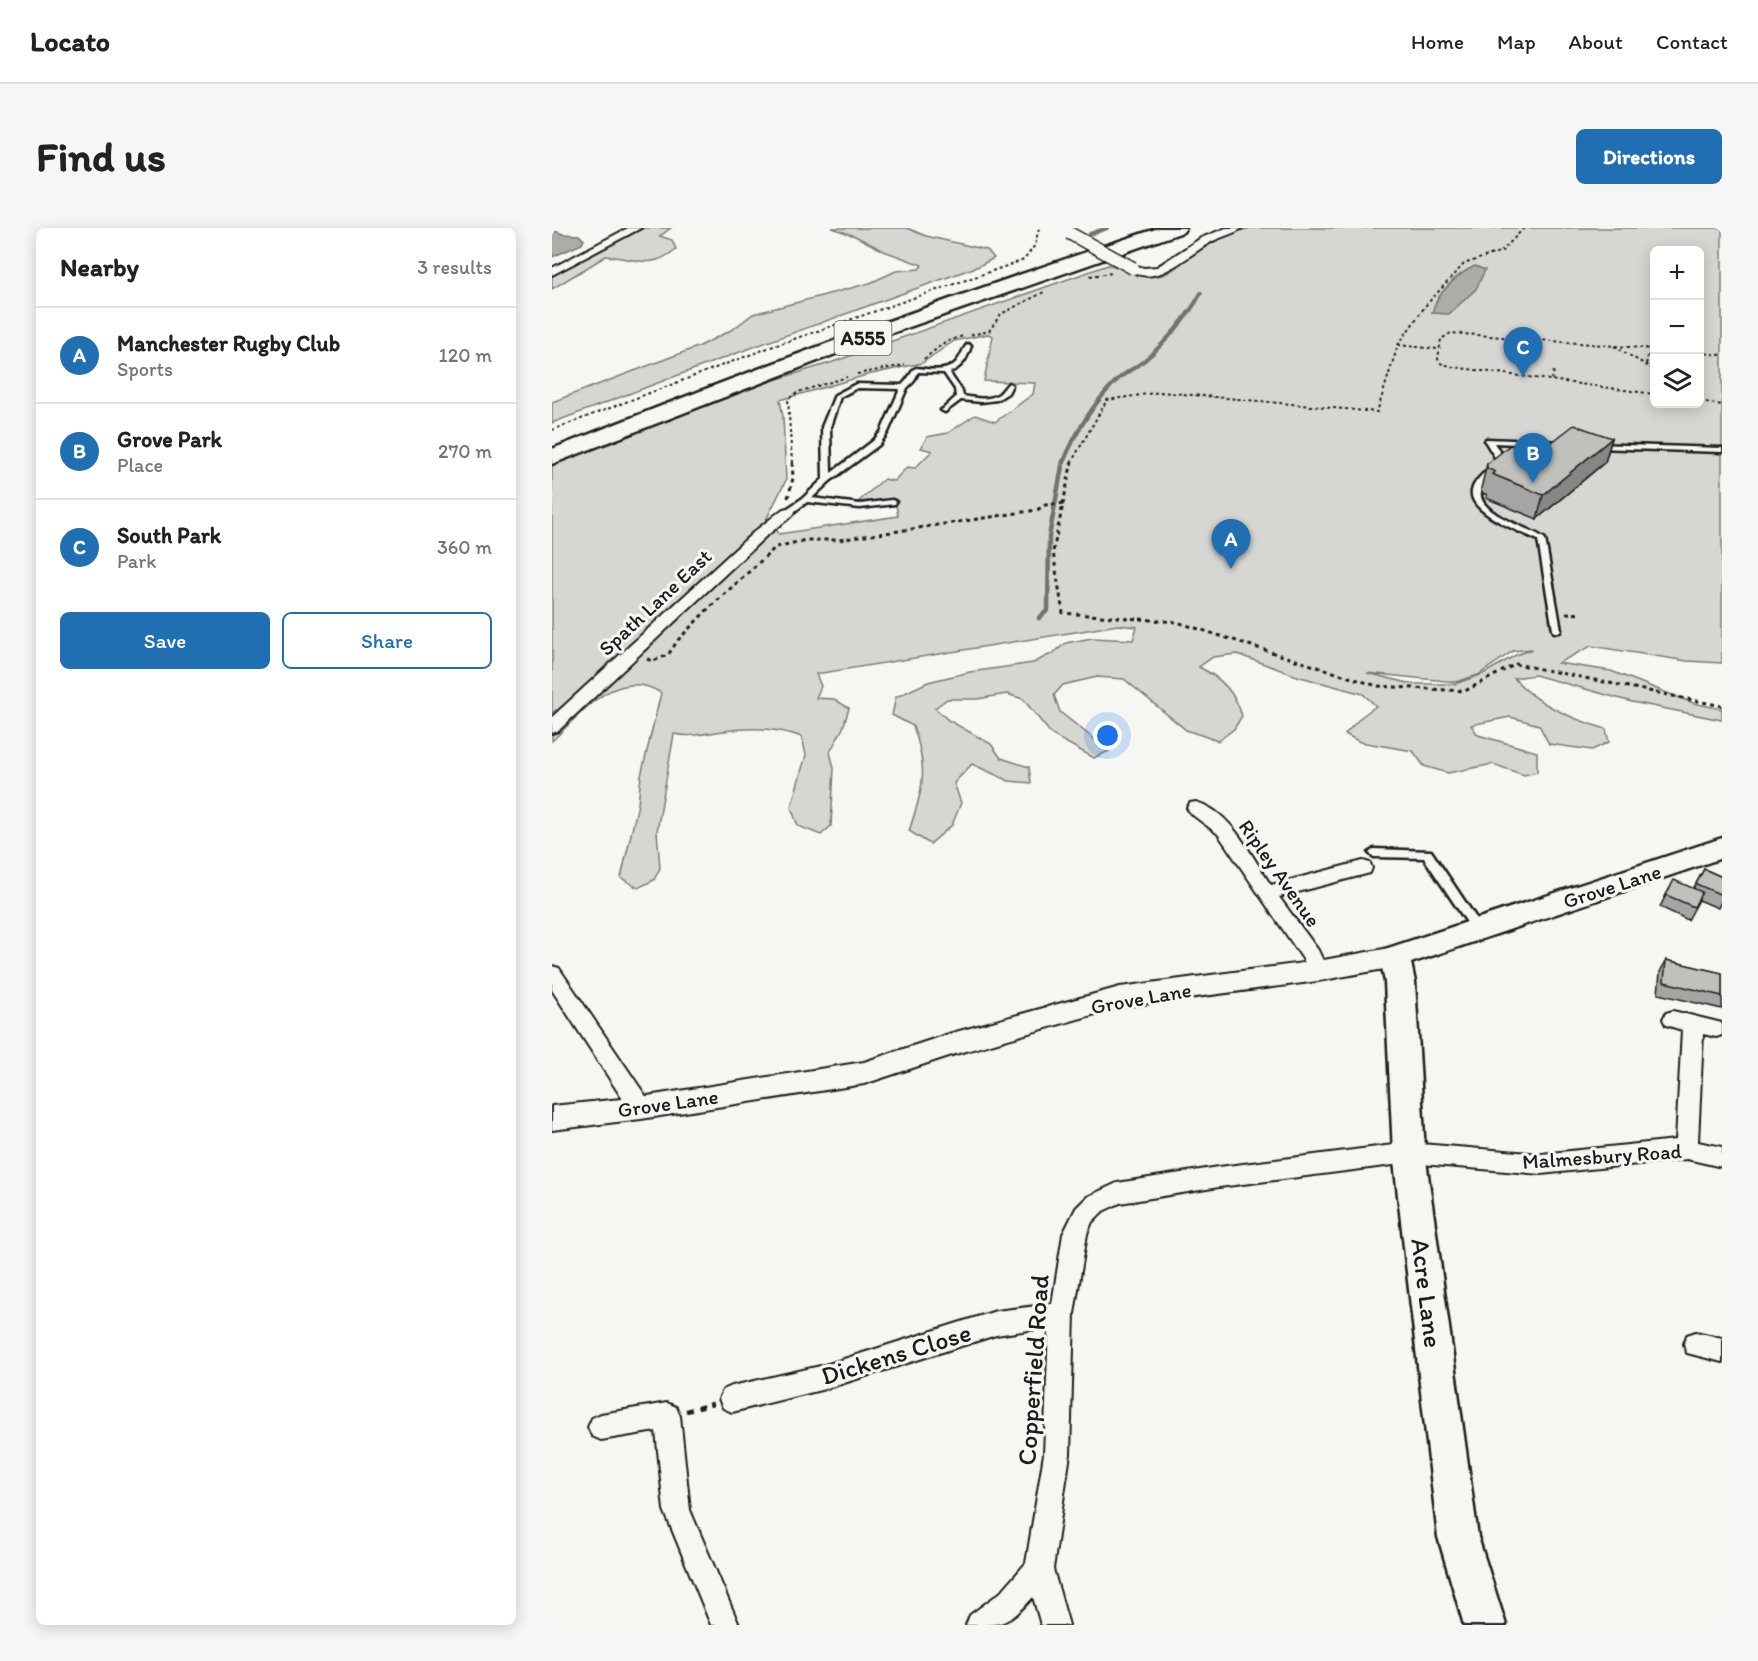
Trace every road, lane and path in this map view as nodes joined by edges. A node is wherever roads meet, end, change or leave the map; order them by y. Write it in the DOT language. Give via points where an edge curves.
graph roads {
  1 [pos="636,228"];
  2 [pos="1039,228"];
  3 [pos="1146,228"];
  4 [pos="1177,228"];
  5 [pos="1200,228"];
  6 [pos="1237,228"];
  7 [pos="1524,228"];
  8 [pos="1067,230"];
  9 [pos="1135,269"];
  10 [pos="552,272"];
  11 [pos="1088,276"];
  12 [pos="1048,281"];
  13 [pos="995,319"];
  14 [pos="1398,345"];
  15 [pos="1611,345"];
  16 [pos="968,346"];
  17 [pos="1438,349"];
  18 [pos="1650,349"];
  19 [pos="1650,353"];
  20 [pos="1704,353"];
  21 [pos="1722,355"];
  22 [pos="1647,364"];
  23 [pos="1650,367"];
  24 [pos="1554,370"];
  25 [pos="947,372"];
  26 [pos="1552,380"];
  27 [pos="1009,385"];
  28 [pos="904,387"];
  29 [pos="1650,393"];
  30 [pos="960,398"];
  31 [pos="1704,401"];
  32 [pos="1722,405"];
  33 [pos="945,410"];
  34 [pos="552,430"];
  35 [pos="552,443"];
  36 [pos="1554,444"];
  37 [pos="1576,445"];
  38 [pos="1587,445"];
  39 [pos="1722,450"];
  40 [pos="1544,452"];
  41 [pos="552,457"];
  42 [pos="1509,459"];
  43 [pos="1518,461"];
  44 [pos="827,479"];
  45 [pos="806,500"];
  46 [pos="892,502"];
  47 [pos="1064,503"];
  48 [pos="788,512"];
  49 [pos="1557,630"];
  50 [pos="630,654"];
  51 [pos="1722,706"];
  52 [pos="553,725"];
  53 [pos="1196,808"];
  54 [pos="1722,848"];
  55 [pos="1369,860"];
  56 [pos="1266,893"];
  57 [pos="1478,930"];
  58 [pos="1395,957"];
  59 [pos="1318,971"];
  60 [pos="552,974"];
  61 [pos="1716,1029"];
  62 [pos="642,1108"];
  63 [pos="552,1118"];
  64 [pos="1687,1149"];
  65 [pos="1409,1153"];
  66 [pos="1722,1157"];
  67 [pos="1062,1314"];
  68 [pos="1696,1344"];
  69 [pos="1722,1350"];
  70 [pos="732,1400"];
  71 [pos="667,1416"];
  72 [pos="601,1427"];
  73 [pos="1039,1569"];
  74 [pos="725,1625"];
  75 [pos="980,1625"];
  76 [pos="1054,1625"];
  77 [pos="1485,1625"];
  1 -- 10 [label="street"];
  2 -- 34 [label="path" via="1035,245 1024,260 768,348"];
  3 -- 35 [label="highway, A555" via="762,362"];
  4 -- 12 [label="highway, A555"];
  5 -- 12 [label="highway"];
  6 -- 9 [label="street" via="1206,240 1167,268 1153,272"];
  7 -- 14 [label="path" via="1502,251 1464,264 1426,305"];
  8 -- 9 [label="street, bridge"];
  9 -- 11 [label="path"];
  12 -- 13 [label="path"];
  12 -- 41 [label="highway, A555" via="761,375"];
  14 -- 17 [label="path"];
  14 -- 47 [label="path" via="1377,412 1161,392 1107,400 1069,466"];
  15 -- 17 [label="path" via="1460,333 1445,336"];
  15 -- 18 [label="path"];
  15 -- 22 [label="path"];
  16 -- 25 [label="lane" via="961,365"];
  17 -- 26 [label="path" via="1440,363 1453,367"];
  19 -- 22 [label="path"];
  20 -- 21 [label="path"];
  22 -- 23 [label="path"];
  24 -- 26 [label="path"];
  25 -- 28 [label="lane" via="916,370"];
  25 -- 30 [label="lane" via="957,385"];
  26 -- 29 [label="path"];
  27 -- 30 [label="lane" via="1004,394 993,400"];
  28 -- 44 [label="lane" via="876,443"];
  28 -- 44 [label="lane" via="856,386 837,396 826,427"];
  30 -- 33 [label="lane"];
  31 -- 32 [label="path"];
  36 -- 37 [label="lane"];
  36 -- 40 [label="lane"];
  36 -- 42 [label="lane" via="1489,441 1499,458"];
  38 -- 39 [label="lane"];
  42 -- 43 [label="lane"];
  42 -- 49 [label="lane" via="1483,476 1475,488 1475,498 1493,515 1541,539"];
  44 -- 45 [label="lane"];
  45 -- 46 [label="lane" via="860,506"];
  45 -- 48 [label="lane"];
  47 -- 50 [label="path" via="776,547 707,610 668,654 653,661"];
  47 -- 51 [label="path" via="1053,552 1063,613 1177,622 1377,686 1465,691 1516,664"];
  48 -- 50 [label="street, Spath Lane East"];
  50 -- 52 [label="street, Spath Lane East"];
  53 -- 56 [label="street, Ripley Avenue" via="1224,830"];
  54 -- 57 [label="main road, Grove Lane"];
  55 -- 56 [label="street"];
  55 -- 57 [label="lane" via="1427,854"];
  56 -- 59 [label="street, Ripley Avenue" via="1311,955"];
  57 -- 58 [label="main road, Grove Lane"];
  58 -- 59 [label="street, Grove Lane"];
  58 -- 65 [label="main road, Acre Lane" via="1400,982"];
  59 -- 62 [label="street, Grove Lane" via="1120,997 864,1073"];
  60 -- 62 [label="street"];
  61 -- 64 [label="street" via="1683,1021"];
  62 -- 63 [label="street, Grove Lane"];
  64 -- 65 [label="street, Malmesbury Road" via="1541,1164"];
  64 -- 66 [label="street, Malmesbury Road"];
  65 -- 67 [label="street, Copperfield Road" via="1117,1193 1095,1204 1084,1215 1075,1234"];
  65 -- 77 [label="main road, Acre Lane" via="1458,1537"];
  67 -- 70 [label="street, Dickens Close" via="996,1323 825,1377"];
  67 -- 73 [label="street, Copperfield Road" via="1057,1454"];
  68 -- 69 [label="street"];
  70 -- 71 [label="path"];
  71 -- 72 [label="street"];
  71 -- 74 [label="street" via="677,1510"];
  73 -- 75 [label="street" via="1011,1602"];
  73 -- 76 [label="street"];
}
